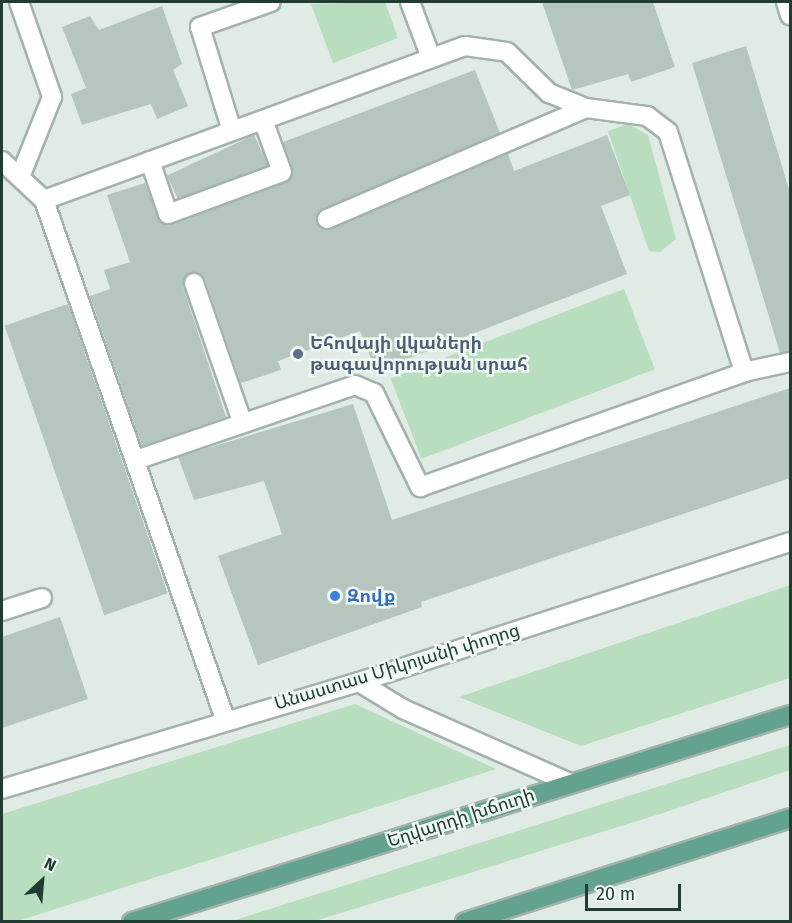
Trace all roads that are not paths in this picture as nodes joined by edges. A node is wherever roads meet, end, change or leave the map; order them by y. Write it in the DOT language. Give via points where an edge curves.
graph roads {
  1 [pos="19,2"];
  2 [pos="271,2"];
  3 [pos="410,2"];
  4 [pos="786,2"];
  5 [pos="790,15"];
  6 [pos="431,58"];
  7 [pos="586,108"];
  8 [pos="263,120"];
  9 [pos="232,131"];
  10 [pos="2,161"];
  11 [pos="150,161"];
  12 [pos="20,177"];
  13 [pos="44,200"];
  14 [pos="327,219"];
  15 [pos="194,283"];
  16 [pos="790,362"];
  17 [pos="744,372"];
  18 [pos="242,422"];
  19 [pos="136,460"];
  20 [pos="790,542"];
  21 [pos="42,598"];
  22 [pos="2,611"];
  23 [pos="359,682"];
  24 [pos="790,715"];
  25 [pos="225,719"];
  26 [pos="570,783"];
  27 [pos="2,789"];
  28 [pos="790,818"];
  29 [pos="132,921"];
  30 [pos="465,921"];
  1 -- 12 [label="street" via="52,97"];
  2 -- 9 [label="street" via="200,27"];
  3 -- 6 [label="street"];
  4 -- 5 [label="street"];
  6 -- 7 [label="street" via="465,45 507,52 549,93"];
  6 -- 8 [label="street"];
  7 -- 14 [label="street"];
  7 -- 17 [label="street" via="647,116 668,132"];
  8 -- 9 [label="street"];
  8 -- 11 [label="street" via="282,172 168,214"];
  9 -- 11 [label="street"];
  10 -- 12 [label="street"];
  11 -- 13 [label="street"];
  12 -- 13 [label="street"];
  13 -- 19 [label="street"];
  15 -- 18 [label="street"];
  16 -- 17 [label="street"];
  17 -- 18 [label="street" via="420,487 374,393 355,386"];
  18 -- 19 [label="street"];
  19 -- 25 [label="street"];
  20 -- 23 [label="street, Անաստաս Միկոյանի փողոց"];
  21 -- 22 [label="street"];
  23 -- 25 [label="street, Անաստաս Միկոյանի փողոց"];
  23 -- 26 [label="street" via="403,709"];
  24 -- 26 [label="main road, Եղվարդի խճուղի"];
  25 -- 27 [label="street, Անաստաս Միկոյանի փողոց"];
  26 -- 29 [label="main road, Եղվարդի խճուղի"];
  28 -- 30 [label="main road"];
}
